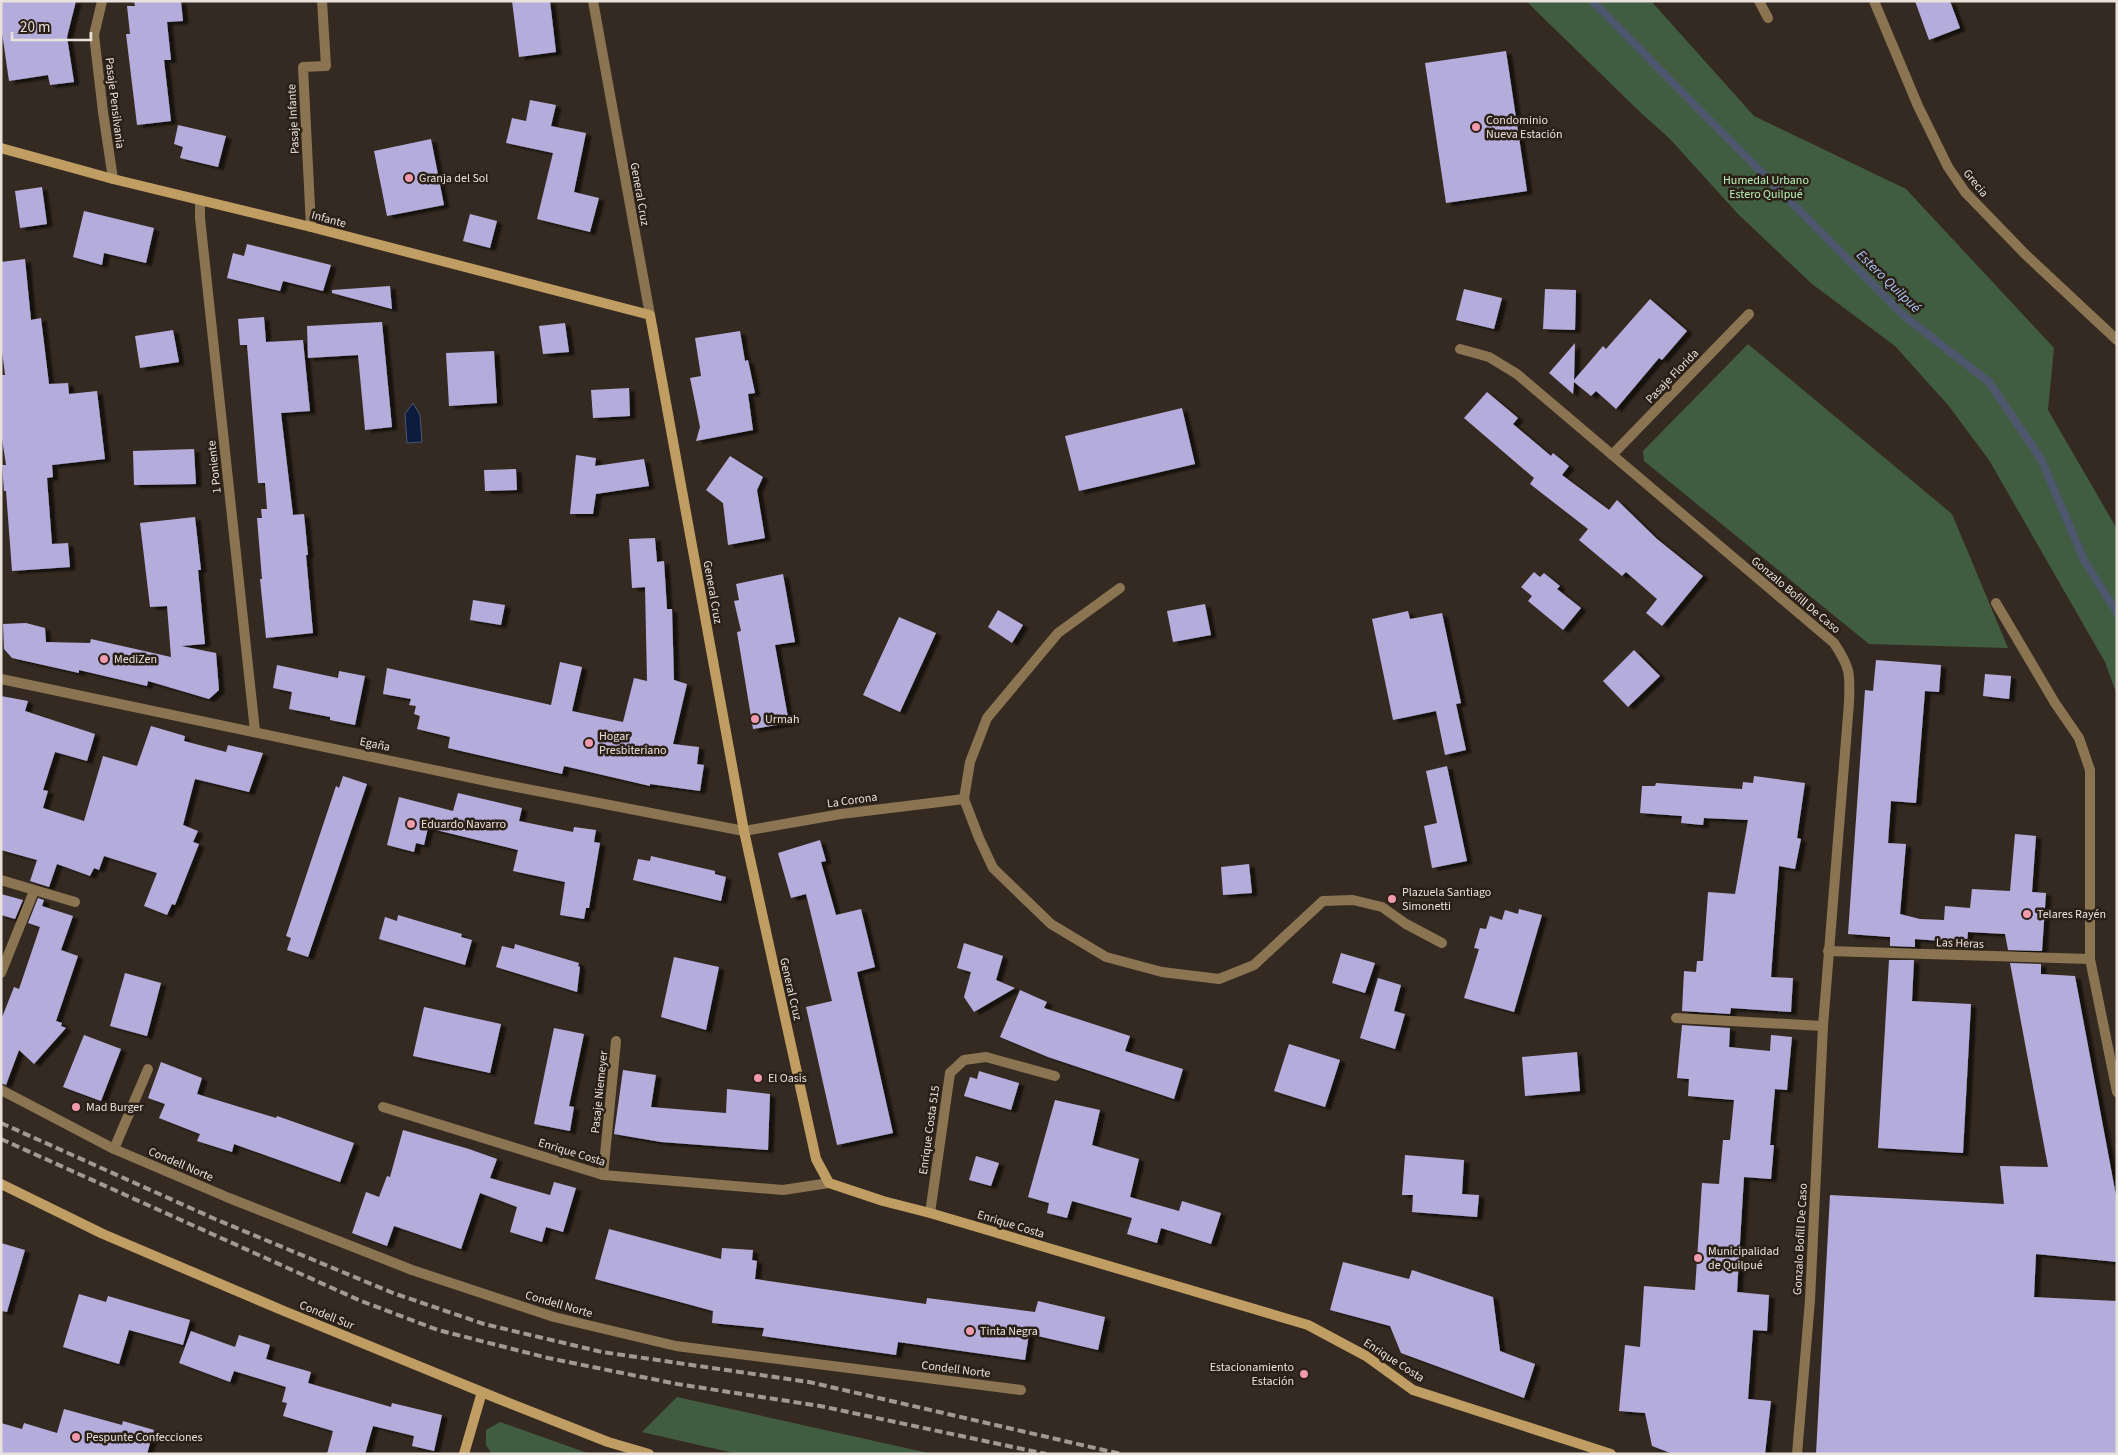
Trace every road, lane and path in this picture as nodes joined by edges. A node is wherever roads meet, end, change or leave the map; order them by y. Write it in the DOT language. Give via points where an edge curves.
graph roads {
  1 [pos="102,1"];
  2 [pos="322,1"];
  3 [pos="593,1"];
  4 [pos="1758,1"];
  5 [pos="1874,1"];
  6 [pos="1768,18"];
  7 [pos="1,148"];
  8 [pos="113,178"];
  9 [pos="200,200"];
  10 [pos="311,227"];
  11 [pos="1749,314"];
  12 [pos="650,315"];
  13 [pos="2117,340"];
  14 [pos="1460,349"];
  15 [pos="1612,455"];
  16 [pos="1120,588"];
  17 [pos="1996,603"];
  18 [pos="1,680"];
  19 [pos="254,731"];
  20 [pos="964,799"];
  21 [pos="744,831"];
  22 [pos="1,880"];
  23 [pos="34,891"];
  24 [pos="75,902"];
  25 [pos="1442,943"];
  26 [pos="1828,951"];
  27 [pos="2090,959"];
  28 [pos="1,973"];
  29 [pos="1676,1018"];
  30 [pos="1823,1026"];
  31 [pos="616,1041"];
  32 [pos="148,1069"];
  33 [pos="1055,1076"];
  34 [pos="1,1090"];
  35 [pos="2117,1092"];
  36 [pos="383,1107"];
  37 [pos="114,1149"];
  38 [pos="603,1175"];
  39 [pos="829,1183"];
  40 [pos="1,1184"];
  41 [pos="930,1213"];
  42 [pos="1021,1390"];
  43 [pos="482,1392"];
  44 [pos="464,1454"];
  45 [pos="649,1454"];
  46 [pos="1611,1454"];
  47 [pos="1797,1454"];
  1 -- 8 [label="street, Pasaje Pensilvania" via="94,35"];
  2 -- 10 [label="street, Pasaje Infante" via="326,66 303,67"];
  3 -- 12 [label="street, General Cruz"];
  4 -- 6 [label="street"];
  5 -- 13 [label="street, Grecia" via="1918,106 1948,167 1965,192 2025,254"];
  7 -- 8 [label="street, Infante"];
  8 -- 9 [label="street, Infante"];
  9 -- 10 [label="street, Infante"];
  9 -- 19 [label="street, 1 Poniente"];
  10 -- 12 [label="street, Infante"];
  11 -- 15 [label="street, Pasaje Florida"];
  12 -- 21 [label="street, General Cruz"];
  14 -- 15 [label="street, Gonzalo Bofill De Caso" via="1489,357 1517,374"];
  15 -- 26 [label="street, Gonzalo Bofill De Caso" via="1834,643 1847,664 1850,679"];
  16 -- 20 [label="street" via="1058,632 987,718 970,762"];
  17 -- 27 [label="street" via="2079,738 2090,770"];
  18 -- 19 [label="street, Egaña"];
  19 -- 21 [label="street, Egaña" via="496,783"];
  20 -- 21 [label="street, La Corona" via="840,814"];
  20 -- 25 [label="street" via="978,838 994,868 1051,924 1106,957 1162,972 1218,979 1254,965 1323,901 1353,900 1382,907"];
  21 -- 39 [label="street, General Cruz" via="816,1160"];
  22 -- 23 [label="street"];
  23 -- 24 [label="street"];
  23 -- 28 [label="street"];
  26 -- 27 [label="street, Las Heras"];
  26 -- 30 [label="street, Gonzalo Bofill De Caso"];
  27 -- 35 [label="street"];
  29 -- 30 [label="street"];
  30 -- 47 [label="street, Gonzalo Bofill De Caso" via="1810,1300"];
  31 -- 38 [label="street, Pasaje Niemeyer"];
  32 -- 37 [label="street"];
  33 -- 41 [label="street, Enrique Costa 515" via="986,1057 964,1060 950,1073"];
  34 -- 37 [label="street, Condell Norte"];
  36 -- 38 [label="street, Enrique Costa"];
  37 -- 42 [label="street, Condell Norte" via="228,1198 412,1270 554,1317 676,1346"];
  38 -- 39 [label="street, Enrique Costa" via="783,1190"];
  39 -- 41 [label="street, Enrique Costa"];
  40 -- 43 [label="street, Condell Sur" via="103,1234"];
  41 -- 46 [label="street, Enrique Costa" via="1308,1325 1366,1356 1413,1390"];
  43 -- 44 [label="street"];
  43 -- 45 [label="street, Condell Sur" via="608,1442"];
}
